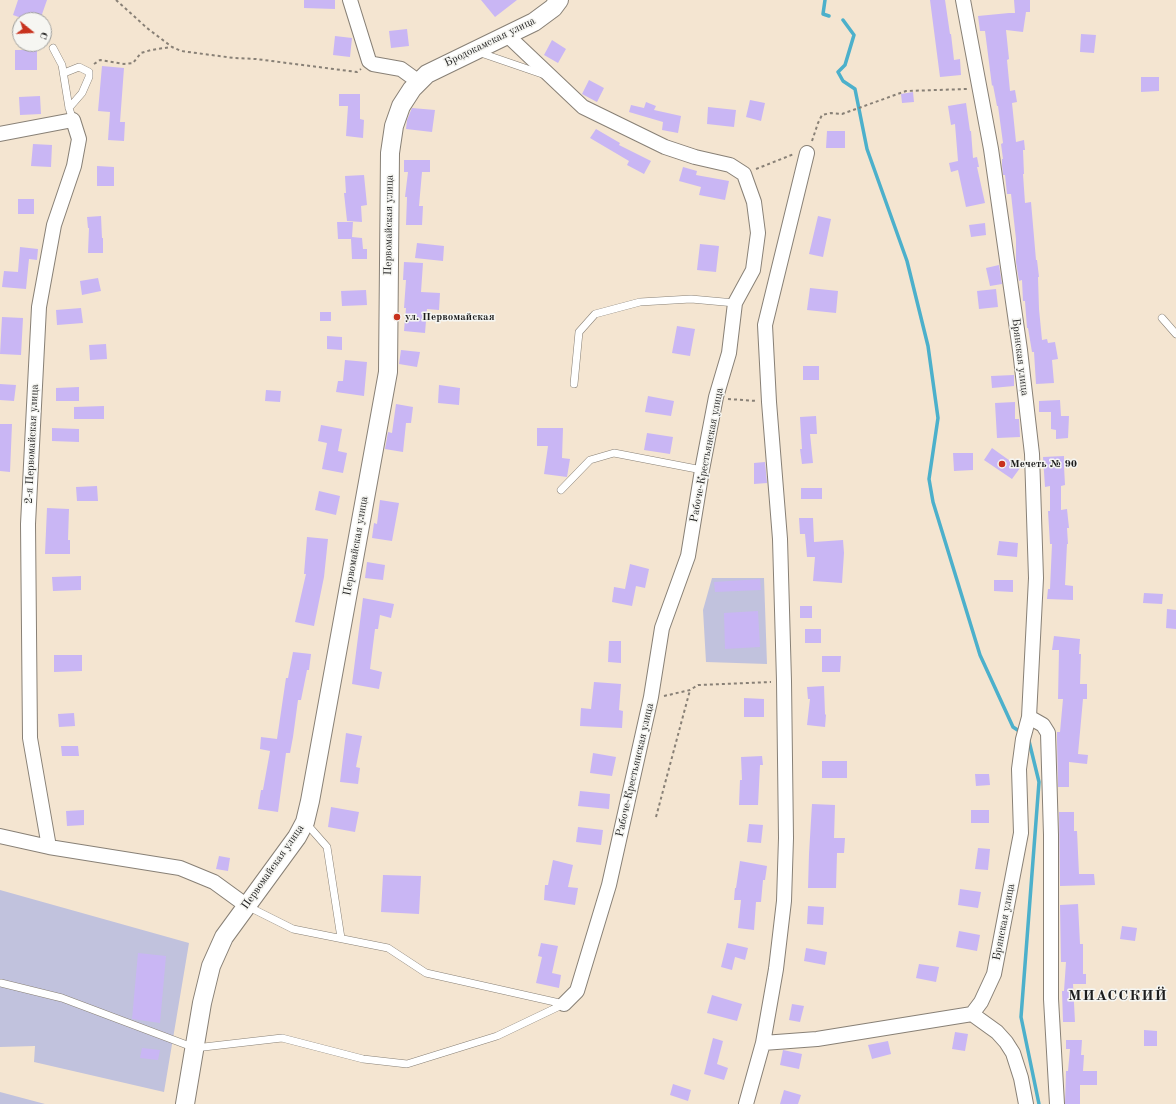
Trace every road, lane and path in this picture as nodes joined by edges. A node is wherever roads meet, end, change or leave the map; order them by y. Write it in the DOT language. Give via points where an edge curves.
graph roads {
  1 [pos="116,0"];
  2 [pos="350,0"];
  3 [pos="559,0"];
  4 [pos="963,0"];
  5 [pos="507,35"];
  6 [pos="172,47"];
  7 [pos="53,48"];
  8 [pos="474,51"];
  9 [pos="368,61"];
  10 [pos="89,72"];
  11 [pos="64,73"];
  12 [pos="553,78"];
  13 [pos="419,82"];
  14 [pos="978,88"];
  15 [pos="71,114"];
  16 [pos="0,134"];
  17 [pos="808,153"];
  18 [pos="744,174"];
  19 [pos="735,303"];
  20 [pos="1162,318"];
  21 [pos="1176,334"];
  22 [pos="574,384"];
  23 [pos="716,397"];
  24 [pos="769,402"];
  25 [pos="702,470"];
  26 [pos="561,490"];
  27 [pos="784,681"];
  28 [pos="690,690"];
  29 [pos="651,697"];
  30 [pos="1029,717"];
  31 [pos="656,817"];
  32 [pos="305,822"];
  33 [pos="0,836"];
  34 [pos="49,847"];
  35 [pos="247,906"];
  36 [pos="341,938"];
  37 [pos="1,983"];
  38 [pos="564,1004"];
  39 [pos="972,1014"];
  40 [pos="763,1043"];
  41 [pos="195,1048"];
  42 [pos="185,1104"];
  43 [pos="746,1104"];
  44 [pos="1026,1104"];
  45 [pos="1057,1104"];
  1 -- 6 [label="path"];
  2 -- 9 [label="street"];
  3 -- 5 [label="street, Бродокамская улица" via="553,8 534,22"];
  4 -- 14 [label="street, Брянская улица"];
  5 -- 8 [label="street, Бродокамская улица"];
  5 -- 12 [label="street"];
  6 -- 9 [label="path" via="181,51 218,56 357,72"];
  6 -- 10 [label="path" via="141,53 133,63 100,60 93,64"];
  7 -- 11 [label="lane"];
  8 -- 12 [label="lane"];
  8 -- 13 [label="street, Бродокамская улица" via="427,74"];
  9 -- 13 [label="street" via="401,69"];
  10 -- 11 [label="lane" via="79,67"];
  10 -- 15 [label="lane"];
  11 -- 15 [label="lane"];
  12 -- 18 [label="street" via="584,107 665,147 730,166"];
  13 -- 32 [label="street, Первомайская улица" via="401,106 394,126 390,153 388,372"];
  14 -- 17 [label="path" via="906,91 842,114 822,115"];
  14 -- 30 [label="street, Брянская улица" via="991,149 1019,342 1032,454 1036,578"];
  15 -- 16 [label="street"];
  15 -- 34 [label="street, 2-я Первомайская улица" via="79,139 78,146 54,225 39,307 28,524 30,738"];
  17 -- 18 [label="path" via="797,153"];
  17 -- 24 [label="street" via="765,325"];
  18 -- 19 [label="street, Рабоче-Крестьянская улица" via="754,202 758,233 752,270"];
  19 -- 22 [label="lane" via="691,299 640,302 595,314 579,332"];
  19 -- 23 [label="street, Рабоче-Крестьянская улица" via="729,353"];
  20 -- 21 [label="lane"];
  23 -- 24 [label="path"];
  23 -- 25 [label="street, Рабоче-Крестьянская улица"];
  24 -- 27 [label="street" via="780,539"];
  25 -- 26 [label="lane" via="614,453 590,460"];
  25 -- 29 [label="street, Рабоче-Крестьянская улица" via="688,556 662,628"];
  27 -- 28 [label="path" via="698,684"];
  27 -- 40 [label="street" via="784,901 776,969"];
  28 -- 29 [label="path"];
  28 -- 31 [label="path"];
  29 -- 38 [label="street, Рабоче-Крестьянская улица" via="609,885 576,991"];
  30 -- 39 [label="street, Брянская улица" via="1019,770 1021,833 994,974 981,1002"];
  30 -- 45 [label="street" via="1043,724 1048,733 1051,999"];
  32 -- 35 [label="street, Первомайская улица"];
  32 -- 36 [label="lane" via="327,847"];
  33 -- 34 [label="street"];
  34 -- 35 [label="street" via="180,868 214,882"];
  35 -- 36 [label="lane" via="293,929"];
  35 -- 41 [label="street, Первомайская улица" via="224,937 211,966"];
  36 -- 38 [label="lane" via="388,948 426,974"];
  37 -- 41 [label="lane" via="62,998"];
  38 -- 41 [label="lane" via="497,1036 407,1064 363,1059 282,1038"];
  39 -- 40 [label="street" via="817,1039"];
  39 -- 44 [label="street" via="1006,1042 1021,1078"];
  40 -- 43 [label="street"];
  41 -- 42 [label="street, Первомайская улица"];
}
